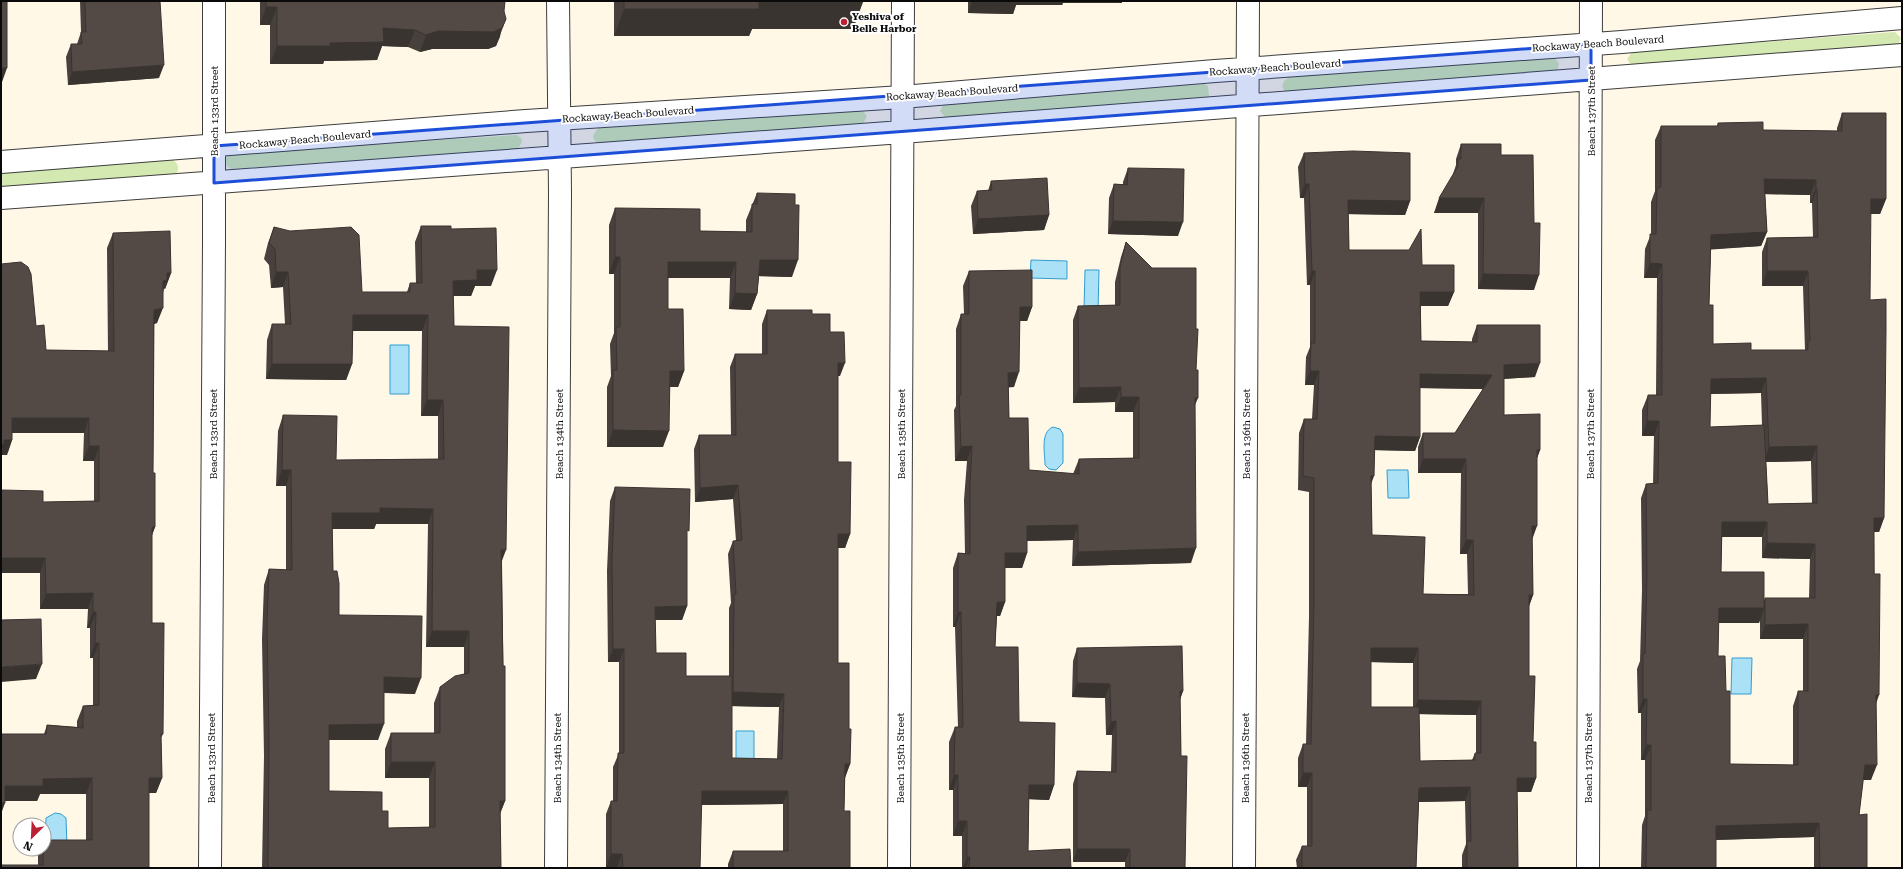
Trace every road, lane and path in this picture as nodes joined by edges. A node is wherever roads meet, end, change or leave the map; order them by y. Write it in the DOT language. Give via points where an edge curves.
graph roads {
  1 [pos="214,1"];
  2 [pos="558,1"];
  3 [pos="902,1"];
  4 [pos="1248,1"];
  5 [pos="1591,1"];
  6 [pos="1902,18"];
  7 [pos="1591,44"];
  8 [pos="1902,55"];
  9 [pos="1247,70"];
  10 [pos="1592,80"];
  11 [pos="902,97"];
  12 [pos="1247,106"];
  13 [pos="559,119"];
  14 [pos="902,132"];
  15 [pos="214,146"];
  16 [pos="560,156"];
  17 [pos="1,162"];
  18 [pos="214,183"];
  19 [pos="1,198"];
  20 [pos="210,868"];
  21 [pos="556,868"];
  22 [pos="899,868"];
  23 [pos="1244,868"];
  24 [pos="1588,868"];
  1 -- 15 [label="street, Beach 133rd Street"];
  2 -- 13 [label="street, Beach 134th Street"];
  3 -- 11 [label="street, Beach 135th Street"];
  4 -- 9 [label="street, Beach 136th Street"];
  5 -- 7 [label="street, Beach 137th Street"];
  6 -- 7 [label="street, Rockaway Beach Boulevard"];
  7 -- 9 [label="street, Rockaway Beach Boulevard"];
  7 -- 10 [label="street, Beach 137th Street"];
  8 -- 10 [label="street"];
  9 -- 11 [label="street, Rockaway Beach Boulevard"];
  9 -- 12 [label="street, Beach 136th Street"];
  10 -- 12 [label="street"];
  10 -- 24 [label="street, Beach 137th Street"];
  11 -- 13 [label="street, Rockaway Beach Boulevard"];
  11 -- 14 [label="street, Beach 135th Street"];
  12 -- 14 [label="street"];
  12 -- 23 [label="street, Beach 136th Street"];
  13 -- 15 [label="street, Rockaway Beach Boulevard"];
  13 -- 16 [label="street, Beach 134th Street"];
  14 -- 16 [label="street"];
  14 -- 22 [label="street, Beach 135th Street"];
  15 -- 17 [label="street, Rockaway Beach Boulevard"];
  15 -- 18 [label="street, Beach 133rd Street"];
  16 -- 18 [label="street"];
  16 -- 21 [label="street, Beach 134th Street"];
  18 -- 19 [label="street"];
  18 -- 20 [label="street, Beach 133rd Street"];
}
